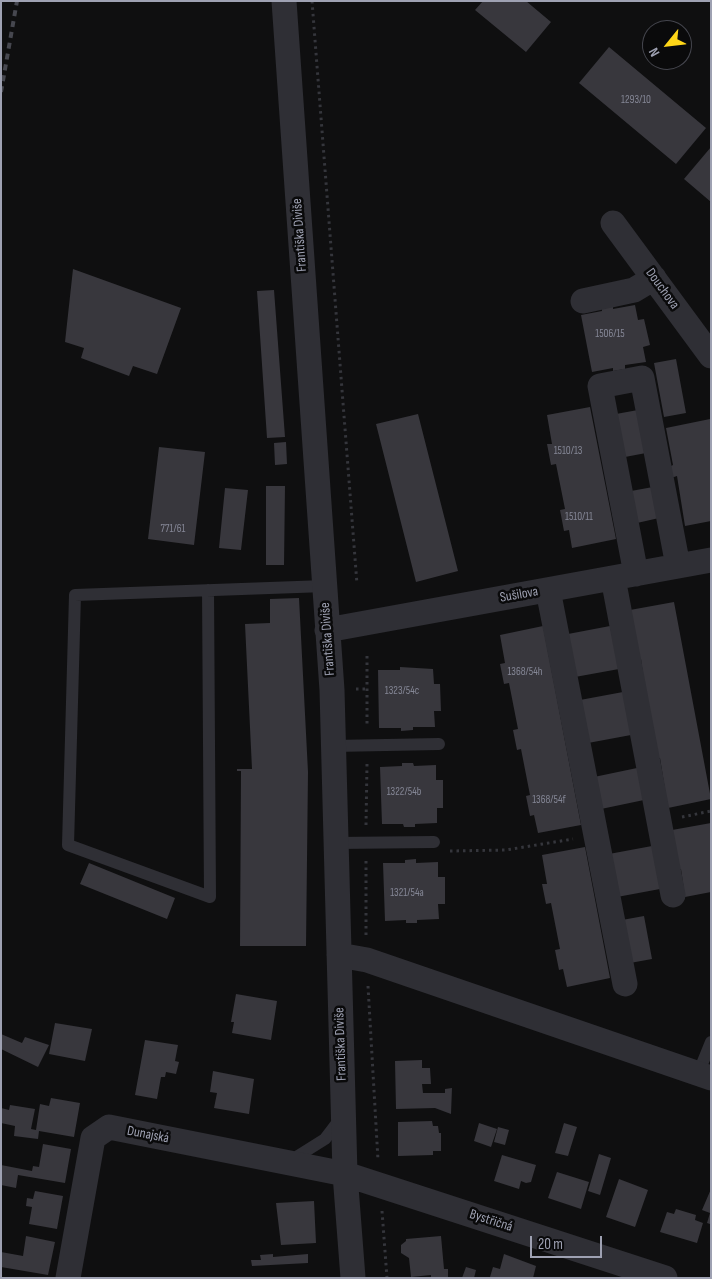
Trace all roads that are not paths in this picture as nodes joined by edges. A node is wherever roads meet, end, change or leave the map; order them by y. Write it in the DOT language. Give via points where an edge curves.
graph roads {
  1 [pos="284,1"];
  2 [pos="613,223"];
  3 [pos="654,278"];
  4 [pos="583,301"];
  5 [pos="711,356"];
  6 [pos="711,560"];
  7 [pos="678,566"];
  8 [pos="624,576"];
  9 [pos="325,586"];
  10 [pos="208,590"];
  11 [pos="548,590"];
  12 [pos="328,630"];
  13 [pos="439,744"];
  14 [pos="333,746"];
  15 [pos="434,842"];
  16 [pos="336,843"];
  17 [pos="674,894"];
  18 [pos="339,955"];
  19 [pos="625,984"];
  20 [pos="711,1042"];
  21 [pos="704,1076"];
  22 [pos="343,1114"];
  23 [pos="288,1162"];
  24 [pos="345,1174"];
  25 [pos="68,1278"];
  26 [pos="353,1278"];
  27 [pos="665,1278"];
  1 -- 9 [label="street, Františka Diviše"];
  2 -- 3 [label="street, Douchova"];
  3 -- 4 [label="street" via="634,290"];
  3 -- 5 [label="street, Douchova"];
  6 -- 7 [label="street, Sušilova"];
  7 -- 8 [label="street, Sušilova"];
  7 -- 8 [label="street" via="642,378 608,384 600,386"];
  8 -- 11 [label="street, Sušilova"];
  8 -- 17 [label="street"];
  9 -- 10 [label="lane"];
  9 -- 12 [label="street, Františka Diviše"];
  10 -- 10 [label="lane" via="75,594 68,845 210,897"];
  11 -- 12 [label="street, Sušilova"];
  11 -- 19 [label="street"];
  12 -- 14 [label="street, Františka Diviše"];
  13 -- 14 [label="lane"];
  14 -- 16 [label="street, Františka Diviše"];
  15 -- 16 [label="lane"];
  16 -- 18 [label="street, Františka Diviše"];
  18 -- 21 [label="street" via="367,960"];
  18 -- 22 [label="street, Františka Diviše"];
  20 -- 21 [label="lane"];
  22 -- 23 [label="lane" via="325,1139"];
  22 -- 24 [label="street, Františka Diviše"];
  23 -- 24 [label="street, Dunajská"];
  23 -- 25 [label="street, Dunajská" via="108,1127 93,1138"];
  24 -- 26 [label="street, Františka Diviše"];
  24 -- 27 [label="street, Bystřičná"];
}
